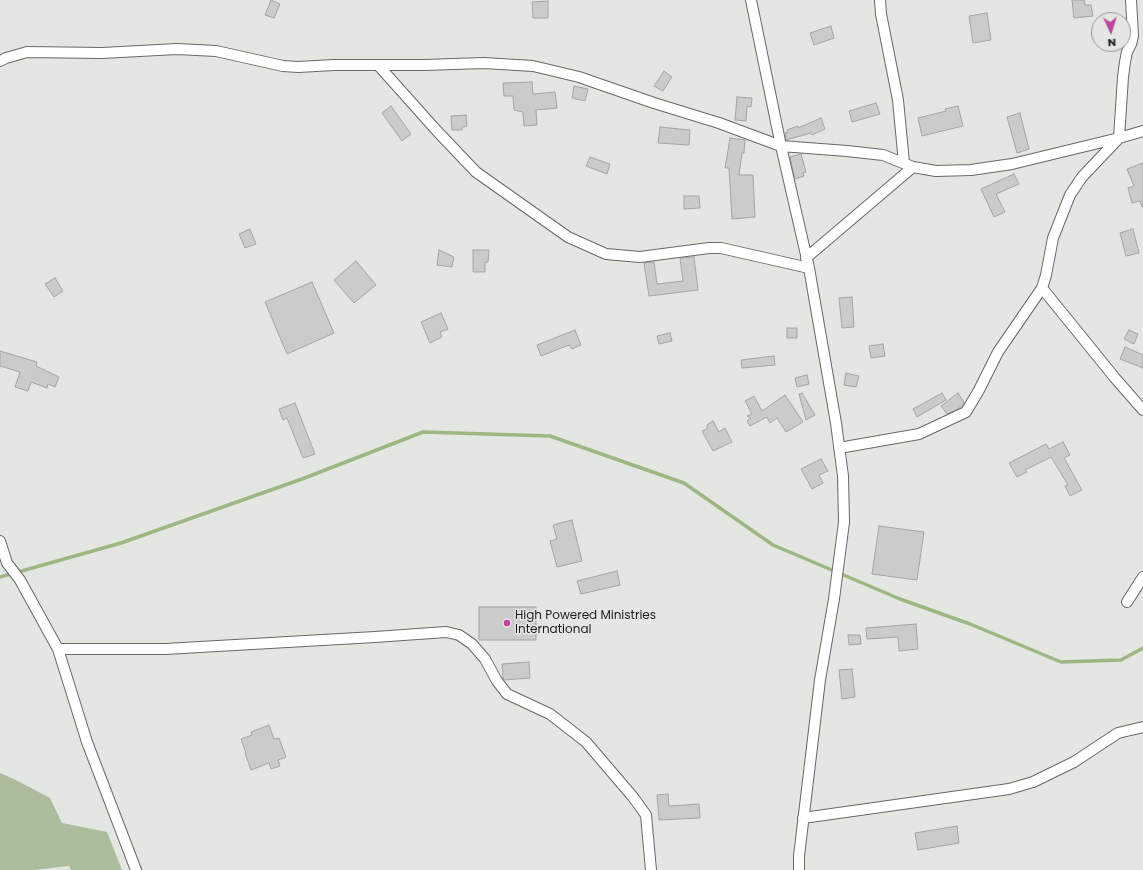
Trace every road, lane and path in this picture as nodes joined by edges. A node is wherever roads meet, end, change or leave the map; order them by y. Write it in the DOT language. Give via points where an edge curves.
graph roads {
  1 [pos="752,0"];
  2 [pos="880,0"];
  3 [pos="1131,0"];
  4 [pos="0,61"];
  5 [pos="378,65"];
  6 [pos="1143,131"];
  7 [pos="1119,138"];
  8 [pos="781,146"];
  9 [pos="909,165"];
  10 [pos="807,263"];
  11 [pos="1042,288"];
  12 [pos="1143,410"];
  13 [pos="839,448"];
  14 [pos="0,541"];
  15 [pos="1143,577"];
  16 [pos="1127,602"];
  17 [pos="58,649"];
  18 [pos="1143,727"];
  19 [pos="803,818"];
  20 [pos="136,870"];
  21 [pos="651,870"];
  22 [pos="798,870"];
  1 -- 8 [label="street"];
  2 -- 9 [label="street"];
  3 -- 7 [label="street" via="1133,36 1125,62"];
  4 -- 5 [label="street" via="27,52 102,53 177,49 216,51 283,66"];
  5 -- 8 [label="street" via="484,63 533,66 579,77"];
  5 -- 10 [label="street" via="476,172 568,237 606,254 640,257 721,248"];
  6 -- 7 [label="street"];
  7 -- 9 [label="street" via="1012,164 971,170 936,171"];
  7 -- 11 [label="street" via="1082,177 1070,195 1053,238"];
  8 -- 9 [label="street" via="883,155"];
  8 -- 10 [label="street"];
  9 -- 10 [label="street"];
  10 -- 13 [label="street"];
  11 -- 12 [label="street"];
  11 -- 13 [label="street" via="998,352 966,412 919,434"];
  13 -- 19 [label="street" via="844,522 820,680"];
  14 -- 17 [label="street" via="7,563 20,580"];
  15 -- 16 [label="street"];
  17 -- 20 [label="street" via="87,742"];
  17 -- 21 [label="street" via="165,649 446,632 459,635 472,644 485,659 507,694 550,714 586,742 632,797 646,815"];
  18 -- 19 [label="street" via="1118,732 1074,762 1032,782 1009,789"];
  19 -- 22 [label="street"];
}
